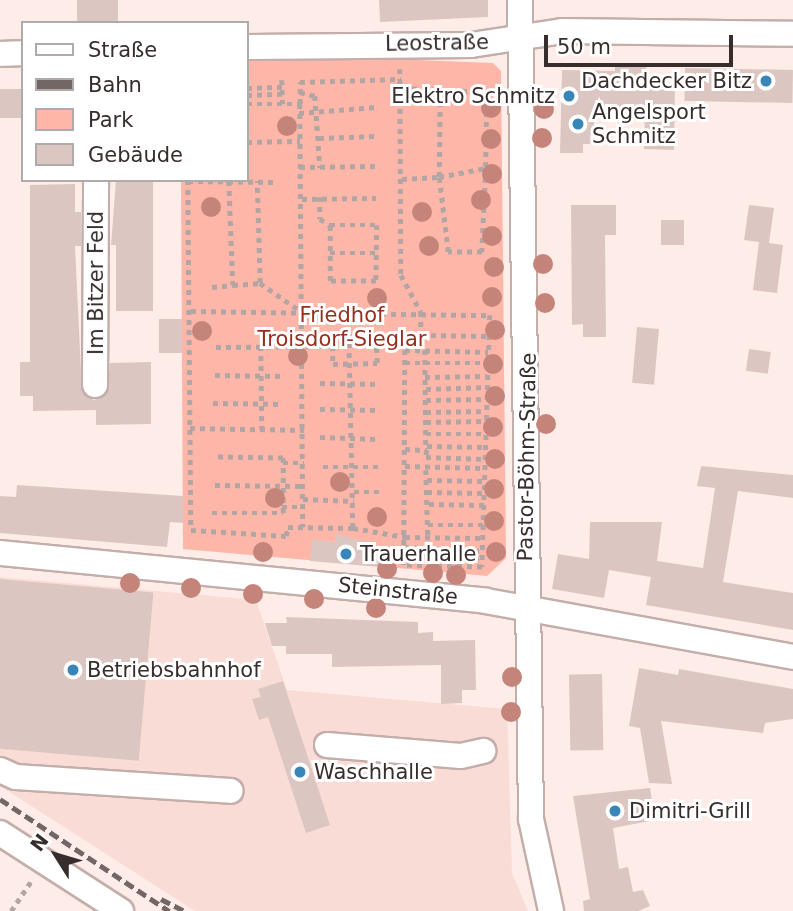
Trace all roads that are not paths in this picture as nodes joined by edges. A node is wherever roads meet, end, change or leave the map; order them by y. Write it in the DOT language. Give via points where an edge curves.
graph roads {
  1 [pos="520,0"];
  2 [pos="524,34"];
  3 [pos="793,34"];
  4 [pos="248,47"];
  5 [pos="21,53"];
  6 [pos="0,54"];
  7 [pos="96,182"];
  8 [pos="95,385"];
  9 [pos="0,553"];
  10 [pos="525,611"];
  11 [pos="793,657"];
  12 [pos="327,746"];
  13 [pos="483,751"];
  14 [pos="0,770"];
  15 [pos="232,792"];
  16 [pos="0,833"];
  17 [pos="121,911"];
  18 [pos="551,911"];
  1 -- 2 [label="street, Pastor-Böhm-Straße"];
  2 -- 3 [label="street, Leostraße"];
  2 -- 4 [label="street, Leostraße" via="500,43"];
  2 -- 10 [label="street, Pastor-Böhm-Straße"];
  5 -- 6 [label="street"];
  7 -- 8 [label="street, Im Bitzer Feld"];
  9 -- 10 [label="street, Steinstraße" via="404,591"];
  10 -- 11 [label="street, Steinstraße"];
  10 -- 18 [label="street, Pastor-Böhm-Straße" via="531,819"];
  12 -- 13 [label="street" via="461,756"];
  14 -- 15 [label="street" via="16,777"];
  16 -- 17 [label="street"];
}
